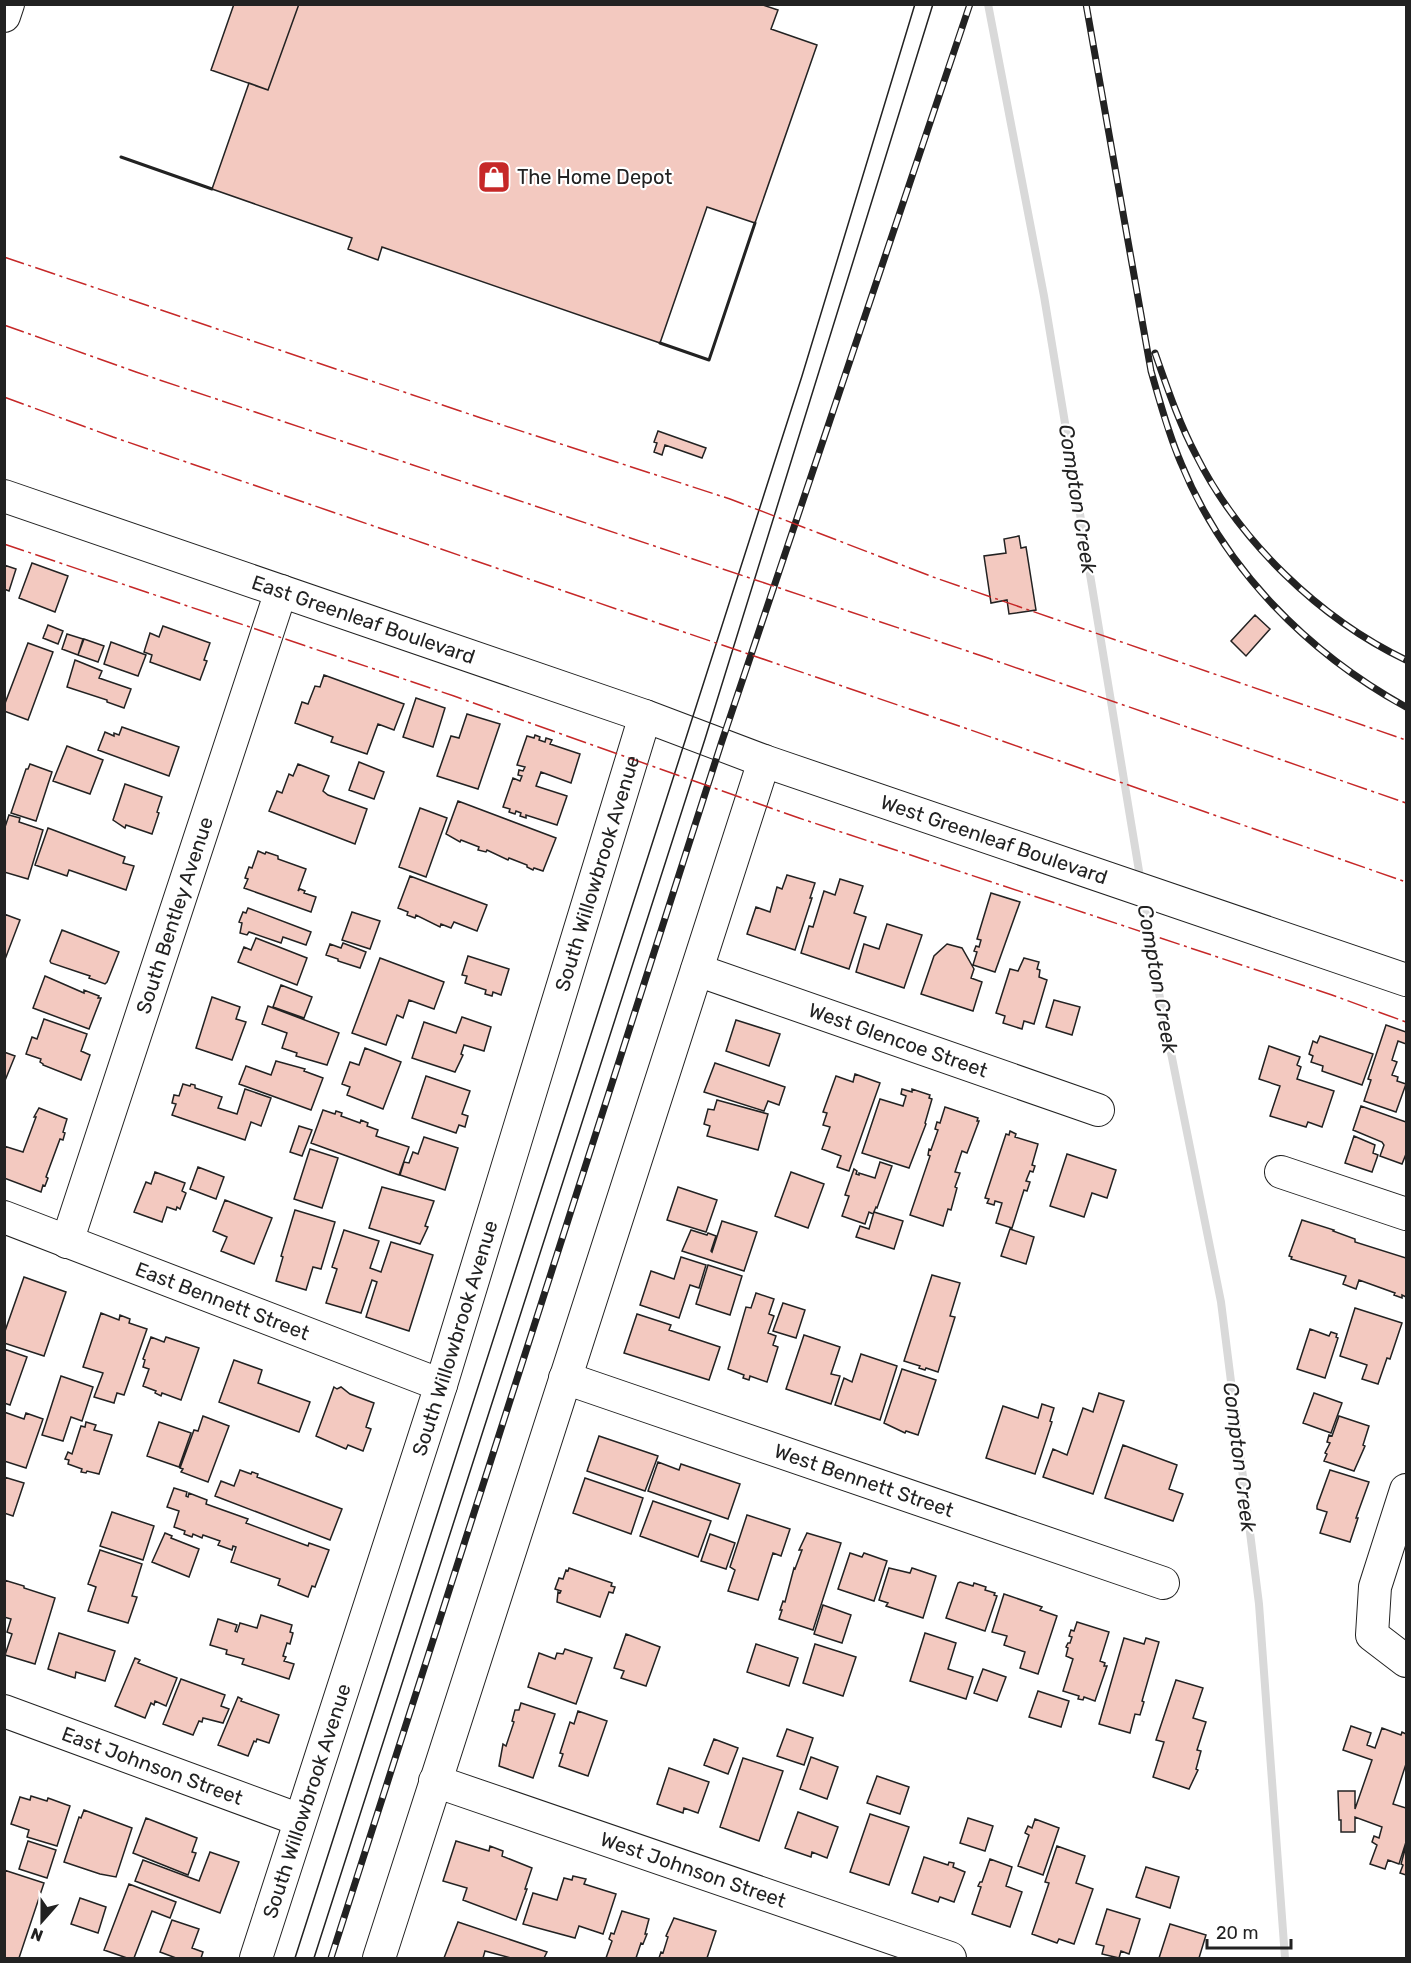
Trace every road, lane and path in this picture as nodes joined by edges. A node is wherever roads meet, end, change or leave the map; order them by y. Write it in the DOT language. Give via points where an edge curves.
graph roads {
  1 [pos="8,4"];
  2 [pos="4,16"];
  3 [pos="4,496"];
  4 [pos="281,591"];
  5 [pos="645,716"];
  6 [pos="721,744"];
  7 [pos="764,761"];
  8 [pos="697,970"];
  9 [pos="1407,980"];
  10 [pos="1098,1110"];
  11 [pos="1281,1173"];
  12 [pos="1407,1214"];
  13 [pos="4,1218"];
  14 [pos="67,1242"];
  15 [pos="566,1378"];
  16 [pos="441,1386"];
  17 [pos="1407,1490"];
  18 [pos="1163,1583"];
  19 [pos="1407,1661"];
  20 [pos="4,1711"];
  21 [pos="435,1781"];
  22 [pos="300,1820"];
  23 [pos="256,1959"];
  24 [pos="379,1959"];
  25 [pos="950,1959"];
  1 -- 2 [label="street"];
  3 -- 4 [label="street, East Greenleaf Boulevard"];
  4 -- 5 [label="street, East Greenleaf Boulevard"];
  4 -- 14 [label="street, South Bentley Avenue"];
  5 -- 6 [label="street, East Greenleaf Boulevard"];
  5 -- 16 [label="street, South Willowbrook Avenue"];
  6 -- 7 [label="street, West Greenleaf Boulevard"];
  7 -- 8 [label="street"];
  7 -- 9 [label="street, West Greenleaf Boulevard"];
  8 -- 10 [label="street, West Glencoe Street"];
  8 -- 15 [label="street"];
  11 -- 12 [label="street"];
  13 -- 14 [label="street, East Bennett Street"];
  14 -- 16 [label="street, East Bennett Street"];
  15 -- 18 [label="street, West Bennett Street"];
  15 -- 21 [label="street"];
  16 -- 22 [label="street, South Willowbrook Avenue"];
  17 -- 19 [label="street" via="1375,1587 1372,1635"];
  20 -- 22 [label="street, East Johnson Street"];
  21 -- 24 [label="street"];
  21 -- 25 [label="street, West Johnson Street"];
  22 -- 23 [label="street, South Willowbrook Avenue"];
}
